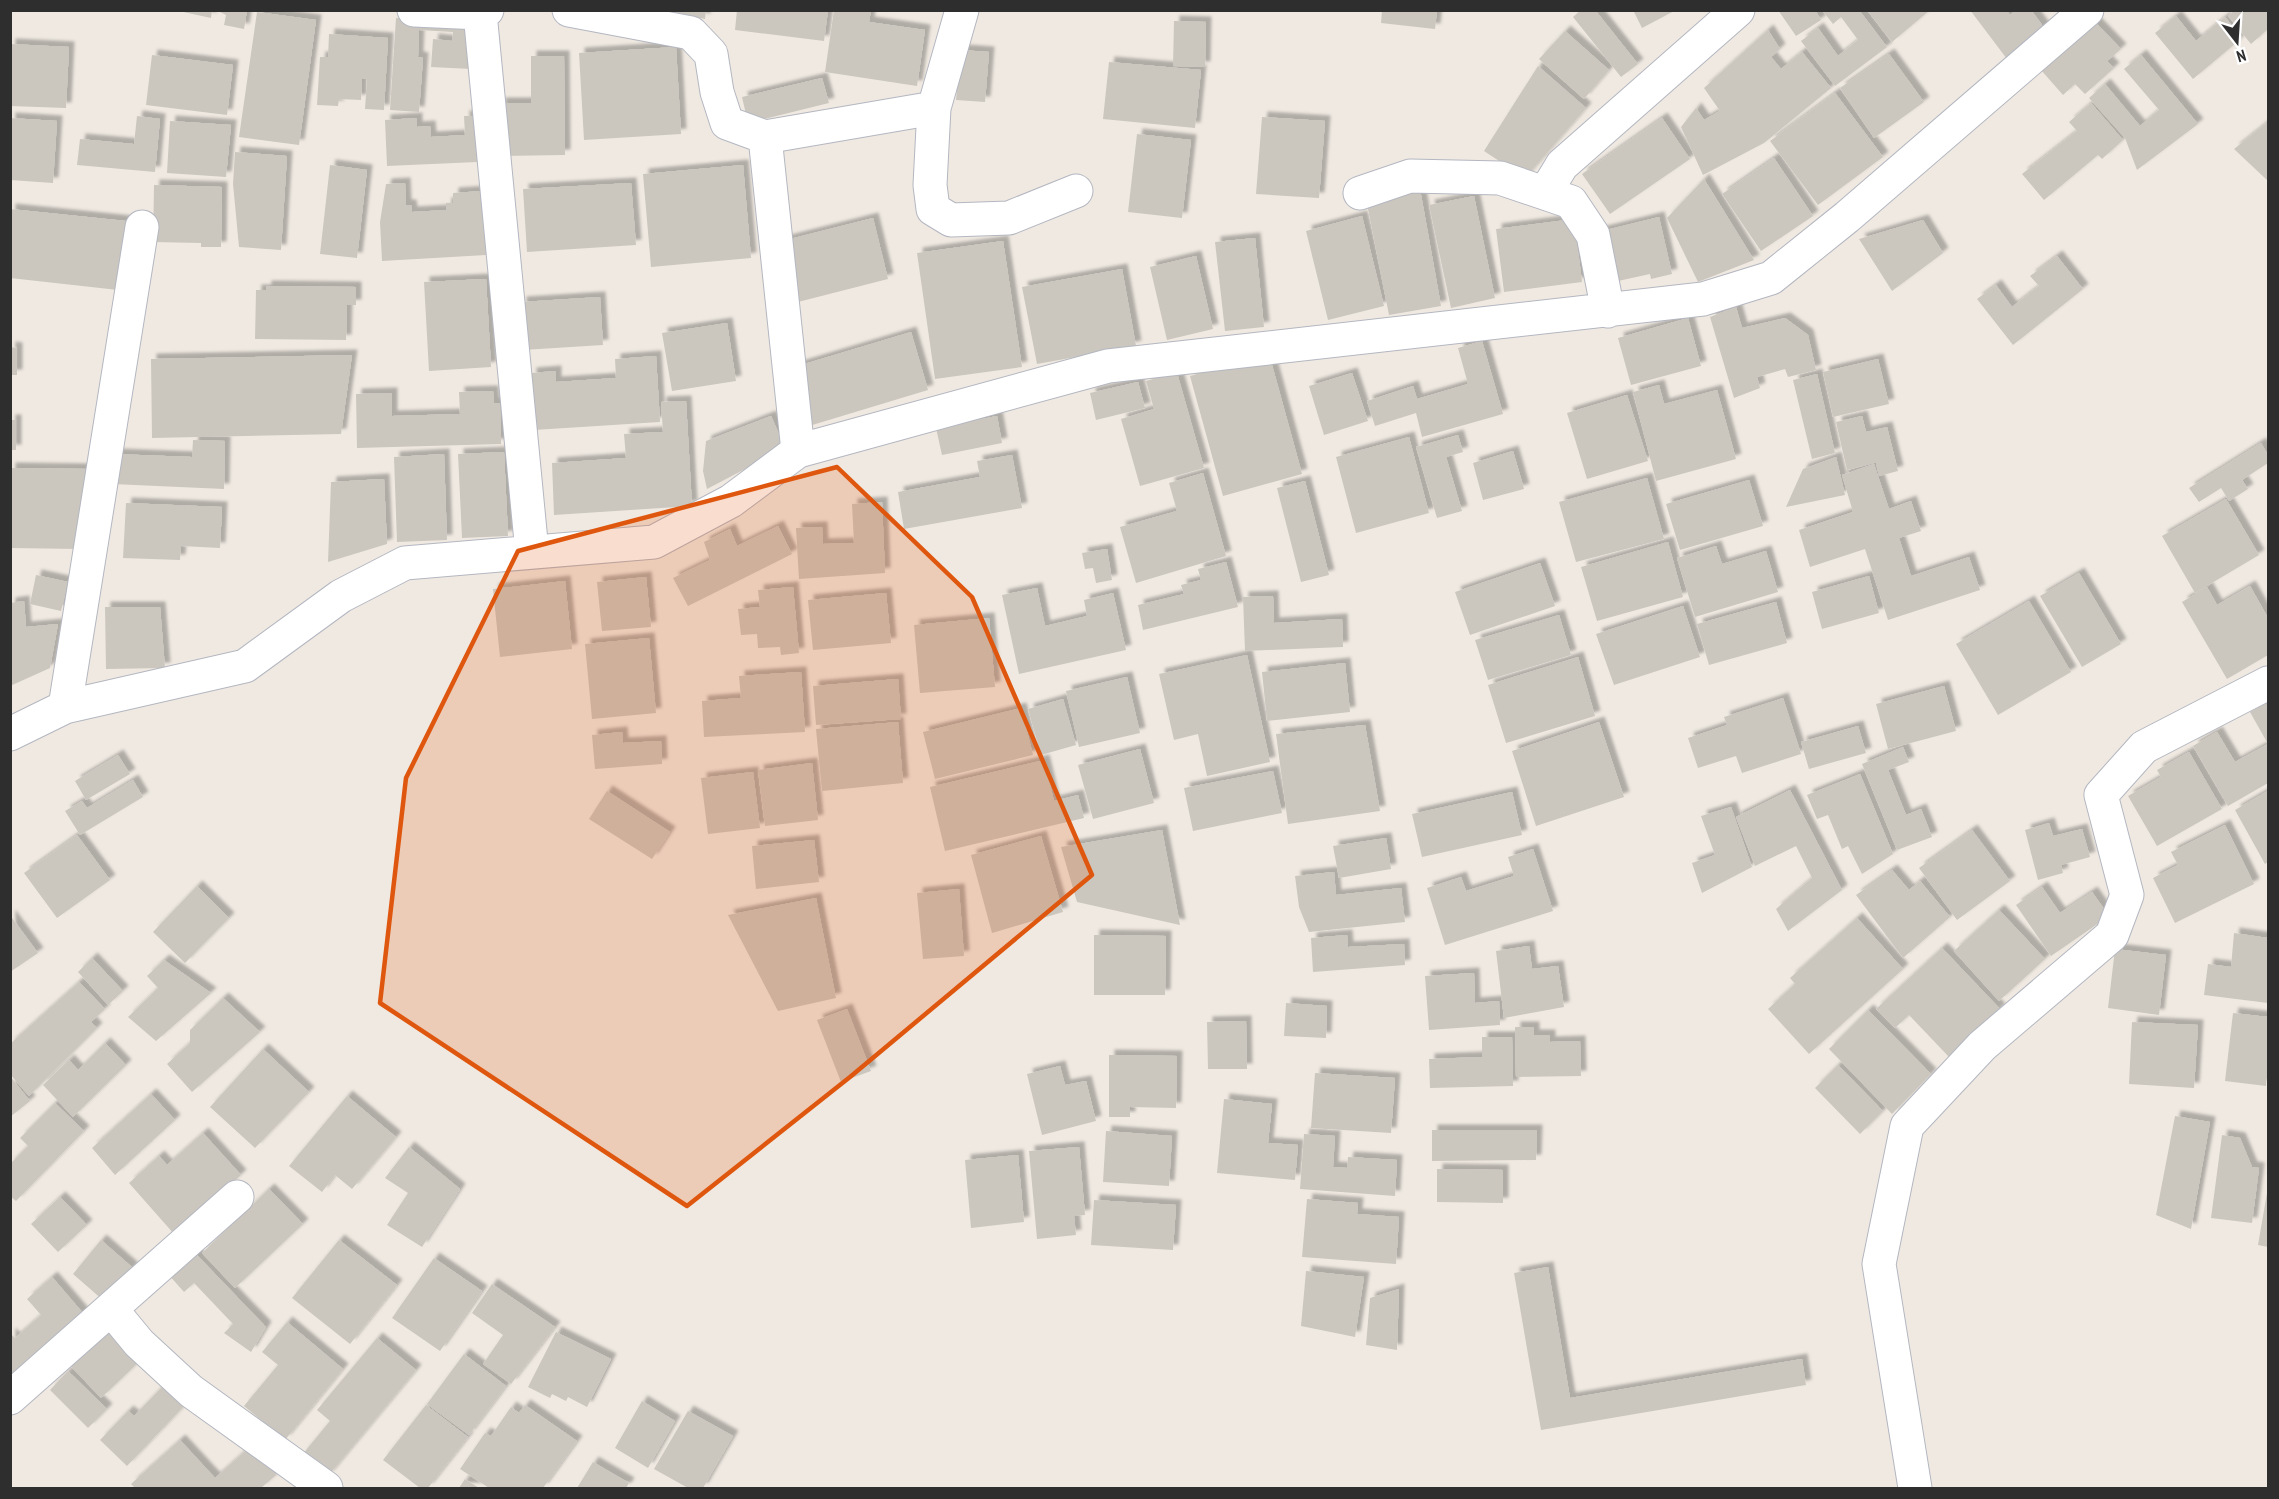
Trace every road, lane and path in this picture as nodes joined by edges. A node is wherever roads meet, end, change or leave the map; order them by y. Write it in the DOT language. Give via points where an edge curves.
graph roads {
  1 [pos="414,10"];
  2 [pos="569,10"];
  3 [pos="962,10"];
  4 [pos="1738,10"];
  5 [pos="2087,10"];
  6 [pos="484,12"];
  7 [pos="637,16"];
  8 [pos="934,108"];
  9 [pos="765,137"];
  10 [pos="1076,191"];
  11 [pos="1360,193"];
  12 [pos="1545,193"];
  13 [pos="142,227"];
  14 [pos="1608,311"];
  15 [pos="798,451"];
  16 [pos="532,552"];
  17 [pos="2268,683"];
  18 [pos="65,707"];
  19 [pos="10,734"];
  20 [pos="237,1197"];
  21 [pos="111,1309"];
  22 [pos="10,1398"];
  23 [pos="305,1483"];
  24 [pos="1915,1488"];
  1 -- 6 [label="street"];
  2 -- 7 [label="street"];
  3 -- 8 [label="street"];
  4 -- 12 [label="street" via="1562,165"];
  5 -- 14 [label="street" via="1771,278 1703,298"];
  6 -- 16 [label="street"];
  7 -- 9 [label="street" via="691,33 711,54 727,123"];
  8 -- 9 [label="street"];
  8 -- 10 [label="street" via="930,185 933,209 951,220 1009,218"];
  9 -- 15 [label="street"];
  11 -- 12 [label="street" via="1410,176 1500,178"];
  12 -- 14 [label="street" via="1571,202 1593,235"];
  13 -- 18 [label="street"];
  14 -- 15 [label="street" via="1108,366"];
  15 -- 16 [label="street" via="730,501 654,542"];
  16 -- 18 [label="street" via="405,563 341,596 244,666"];
  17 -- 24 [label="street" via="2144,747 2101,795 2127,895 2112,935 1982,1046 1907,1126 1879,1264"];
  18 -- 19 [label="street"];
  20 -- 21 [label="street"];
  21 -- 22 [label="street"];
  21 -- 23 [label="street" via="139,1342 191,1391"];
}
